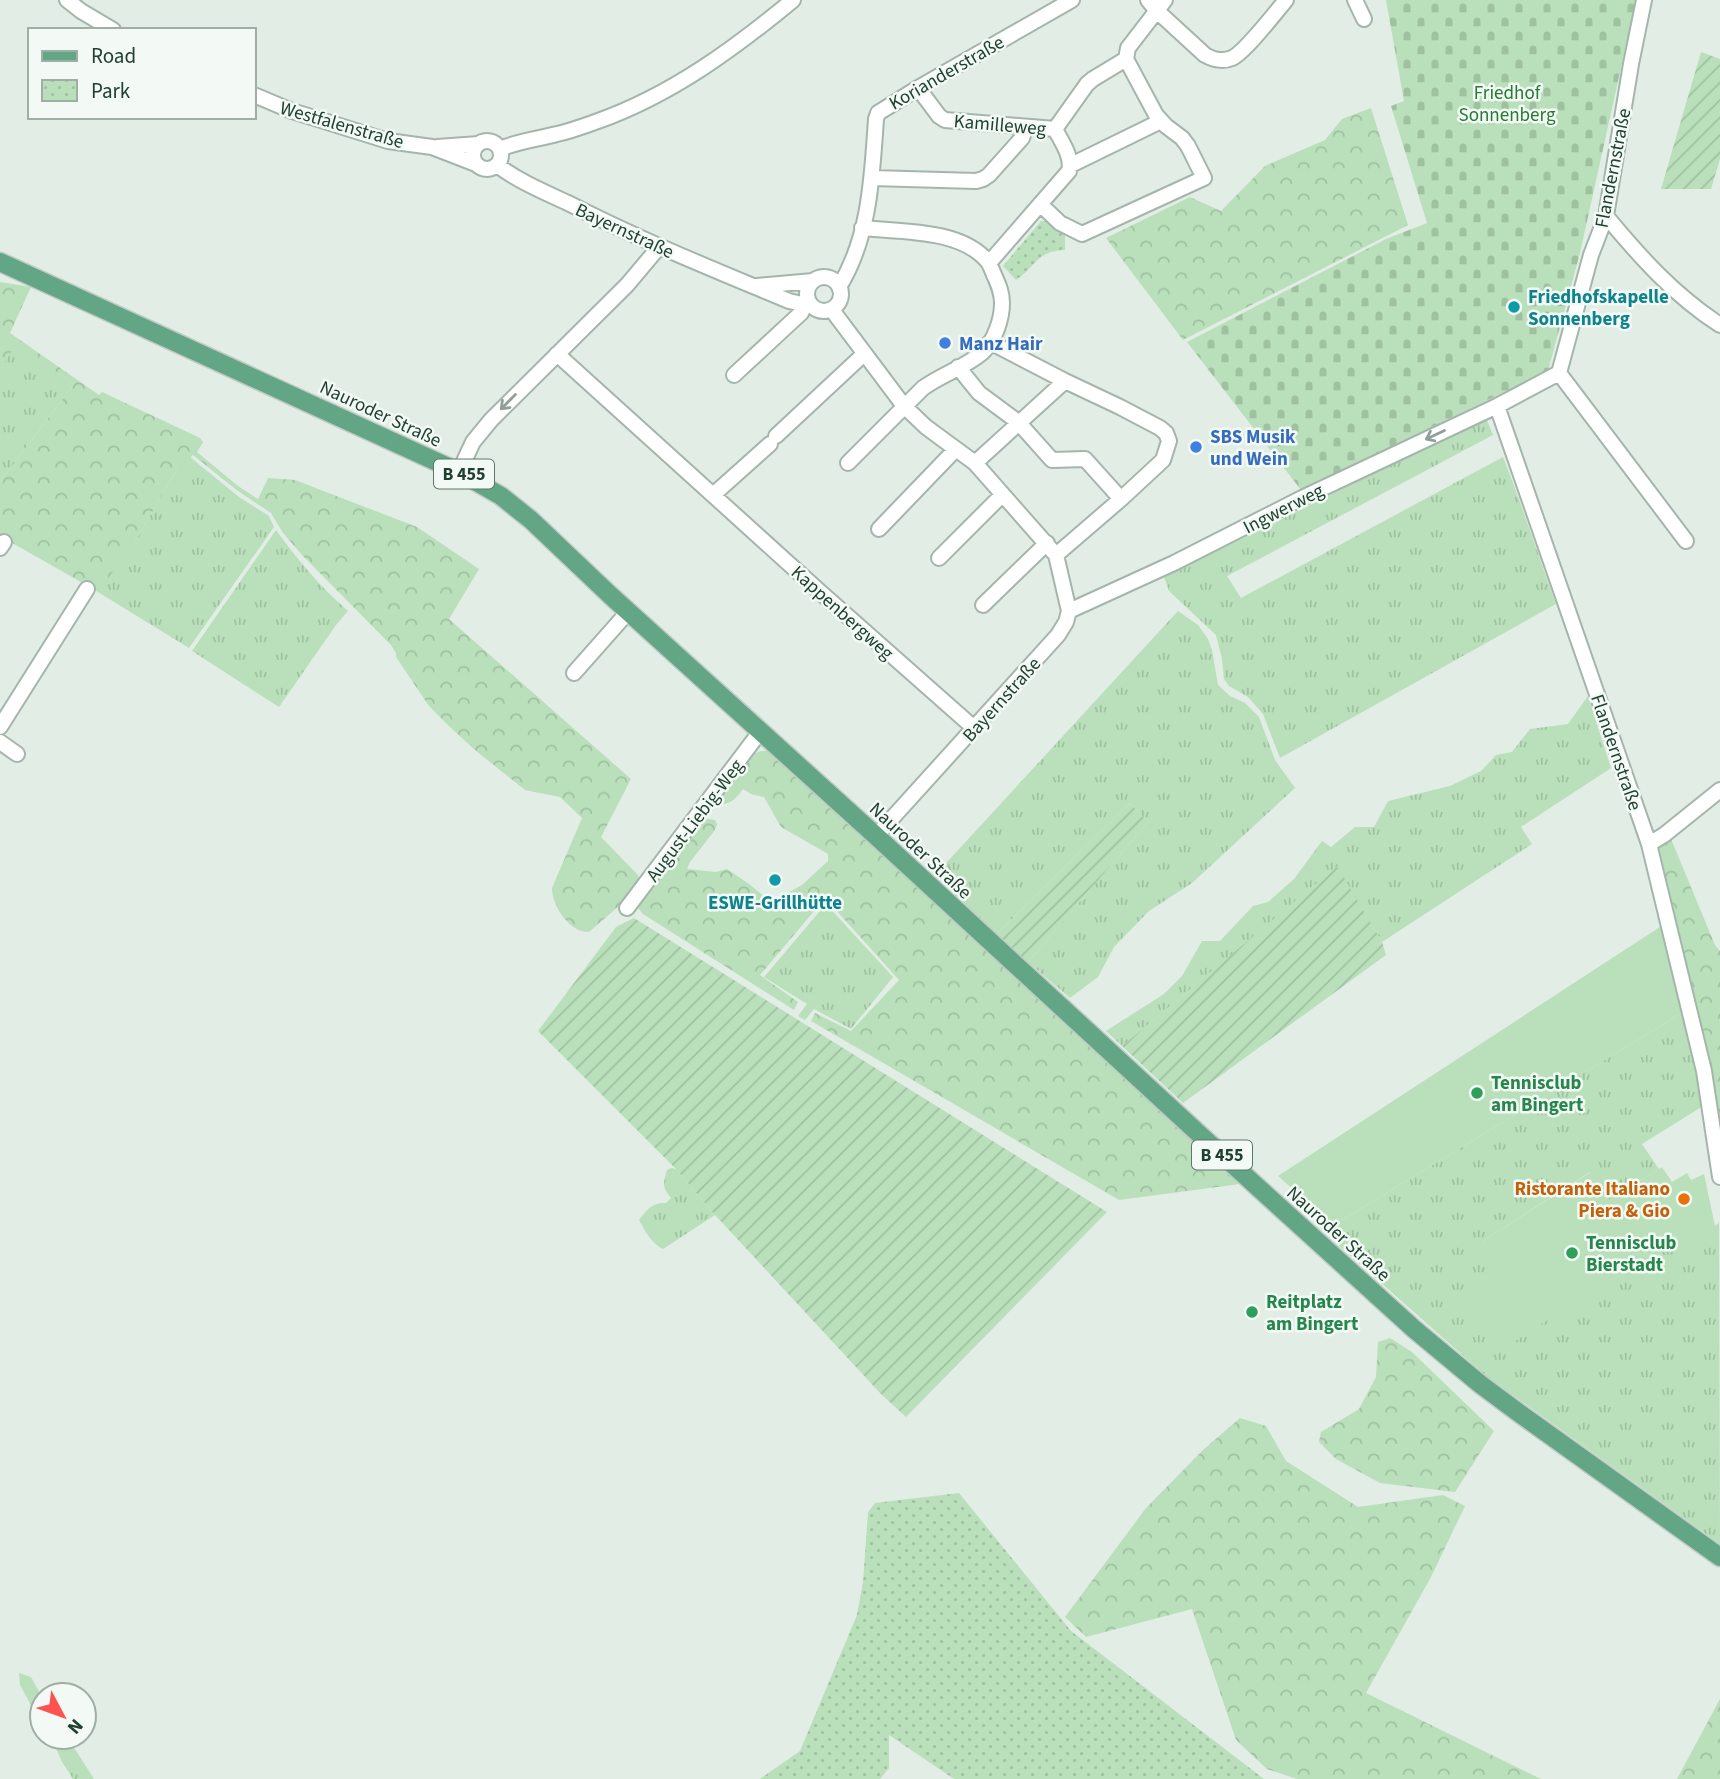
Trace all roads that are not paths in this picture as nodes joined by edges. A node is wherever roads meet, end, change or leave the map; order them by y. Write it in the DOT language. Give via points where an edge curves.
graph roads {
  1 [pos="67,0"];
  2 [pos="793,0"];
  3 [pos="1072,0"];
  4 [pos="1286,0"];
  5 [pos="1355,0"];
  6 [pos="1644,0"];
  7 [pos="1157,4"];
  8 [pos="1364,19"];
  9 [pos="110,28"];
  10 [pos="1126,59"];
  11 [pos="918,88"];
  12 [pos="256,96"];
  13 [pos="1161,121"];
  14 [pos="1026,127"];
  15 [pos="1055,129"];
  16 [pos="479,144"];
  17 [pos="432,147"];
  18 [pos="500,149"];
  19 [pos="475,164"];
  20 [pos="1071,165"];
  21 [pos="497,166"];
  22 [pos="872,178"];
  23 [pos="1040,204"];
  24 [pos="1606,216"];
  25 [pos="862,228"];
  26 [pos="659,247"];
  27 [pos="0,262"];
  28 [pos="989,262"];
  29 [pos="0,271"];
  30 [pos="30,277"];
  31 [pos="813,281"];
  32 [pos="756,286"];
  33 [pos="839,287"];
  34 [pos="808,306"];
  35 [pos="832,310"];
  36 [pos="1720,325"];
  37 [pos="990,342"];
  38 [pos="557,354"];
  39 [pos="864,354"];
  40 [pos="958,367"];
  41 [pos="1559,373"];
  42 [pos="734,375"];
  43 [pos="1065,381"];
  44 [pos="904,406"];
  45 [pos="1497,406"];
  46 [pos="1018,422"];
  47 [pos="956,449"];
  48 [pos="848,463"];
  49 [pos="975,463"];
  50 [pos="459,472"];
  51 [pos="713,495"];
  52 [pos="1002,495"];
  53 [pos="1121,499"];
  54 [pos="879,529"];
  55 [pos="1686,541"];
  56 [pos="1052,549"];
  57 [pos="939,558"];
  58 [pos="86,589"];
  59 [pos="983,606"];
  60 [pos="1069,611"];
  61 [pos="628,612"];
  62 [pos="574,673"];
  63 [pos="0,727"];
  64 [pos="974,728"];
  65 [pos="760,732"];
  66 [pos="0,742"];
  67 [pos="17,754"];
  68 [pos="1720,790"];
  69 [pos="876,836"];
  70 [pos="1649,844"];
  71 [pos="627,908"];
  72 [pos="1720,1177"];
  73 [pos="1720,1557"];
  1 -- 9 [label="street"];
  2 -- 18 [label="street" via="741,42 659,94 599,121"];
  3 -- 11 [label="street, Korianderstraße"];
  4 -- 7 [label="street" via="1244,49 1225,60 1205,55"];
  5 -- 8 [label="street"];
  6 -- 24 [label="street, Flandernstraße"];
  7 -- 10 [label="street" via="1128,48"];
  10 -- 13 [label="street"];
  10 -- 15 [label="street" via="1087,84"];
  11 -- 14 [label="street, Kamilleweg" via="944,120"];
  11 -- 22 [label="street, Korianderstraße" via="878,113"];
  12 -- 17 [label="street, Westfalenstraße" via="388,141"];
  13 -- 20 [label="street"];
  13 -- 23 [label="street" via="1182,138 1204,178 1083,234 1060,223"];
  14 -- 15 [label="street, Kamilleweg"];
  14 -- 22 [label="street" via="1022,138 983,179"];
  15 -- 20 [label="street, Kamilleweg"];
  16 -- 17 [label="street, Westfalenstraße"];
  16 -- 18 [label="street" via="488,141"];
  16 -- 19 [label="street" via="473,155"];
  17 -- 19 [label="street, Westfalenstraße"];
  18 -- 21 [label="street"];
  19 -- 21 [label="street" via="484,169"];
  20 -- 23 [label="street"];
  21 -- 26 [label="street, Bayernstraße"];
  22 -- 25 [label="street, Korianderstraße"];
  23 -- 28 [label="street"];
  24 -- 36 [label="street" via="1644,262"];
  24 -- 41 [label="street, Flandernstraße"];
  25 -- 28 [label="street" via="956,240"];
  25 -- 33 [label="street, Korianderstraße"];
  26 -- 32 [label="street, Bayernstraße"];
  26 -- 38 [label="street"];
  27 -- 30 [label="main road, Nauroder Straße / B 455"];
  28 -- 37 [label="street" via="1002,295 1000,319"];
  29 -- 30 [label="main road, Nauroder Straße / B 455"];
  30 -- 50 [label="main road, Nauroder Straße / B 455"];
  31 -- 32 [label="street, Bayernstraße"];
  31 -- 33 [label="street" via="828,277"];
  31 -- 34 [label="street" via="807,290"];
  32 -- 34 [label="street, Bayernstraße"];
  33 -- 35 [label="street" via="841,297"];
  34 -- 35 [label="street"];
  34 -- 42 [label="street"];
  35 -- 39 [label="street"];
  37 -- 40 [label="street"];
  37 -- 43 [label="street"];
  38 -- 50 [label="street, one-way" via="491,419 473,442"];
  38 -- 51 [label="street, Kappenbergweg"];
  39 -- 44 [label="street"];
  39 -- 51 [label="street"];
  40 -- 44 [label="street" via="934,380"];
  40 -- 46 [label="street" via="979,393"];
  41 -- 45 [label="street"];
  41 -- 55 [label="street"];
  43 -- 46 [label="street"];
  43 -- 53 [label="street" via="1166,433 1169,442 1163,460"];
  44 -- 47 [label="street"];
  44 -- 48 [label="street"];
  45 -- 60 [label="street, Ingwerweg, one-way"];
  45 -- 70 [label="street, Flandernstraße"];
  46 -- 49 [label="street"];
  46 -- 53 [label="street" via="1052,460 1085,459"];
  47 -- 49 [label="street"];
  47 -- 54 [label="street"];
  49 -- 52 [label="street"];
  50 -- 61 [label="main road, Nauroder Straße / B 455" via="515,507"];
  51 -- 64 [label="street, Kappenbergweg"];
  52 -- 56 [label="street"];
  52 -- 57 [label="street"];
  53 -- 56 [label="street"];
  56 -- 59 [label="street"];
  56 -- 60 [label="street"];
  58 -- 63 [label="street"];
  60 -- 64 [label="street, Bayernstraße" via="1058,635"];
  61 -- 62 [label="street"];
  61 -- 65 [label="main road, Nauroder Straße / B 455"];
  64 -- 69 [label="street, Bayernstraße"];
  65 -- 69 [label="main road, Nauroder Straße / B 455"];
  65 -- 71 [label="street, August-Liebig-Weg"];
  66 -- 67 [label="street"];
  68 -- 70 [label="street"];
  69 -- 73 [label="main road, Nauroder Straße / B 455" via="1414,1329 1480,1384"];
  70 -- 72 [label="street, Flandernstraße" via="1704,1071"];
}
